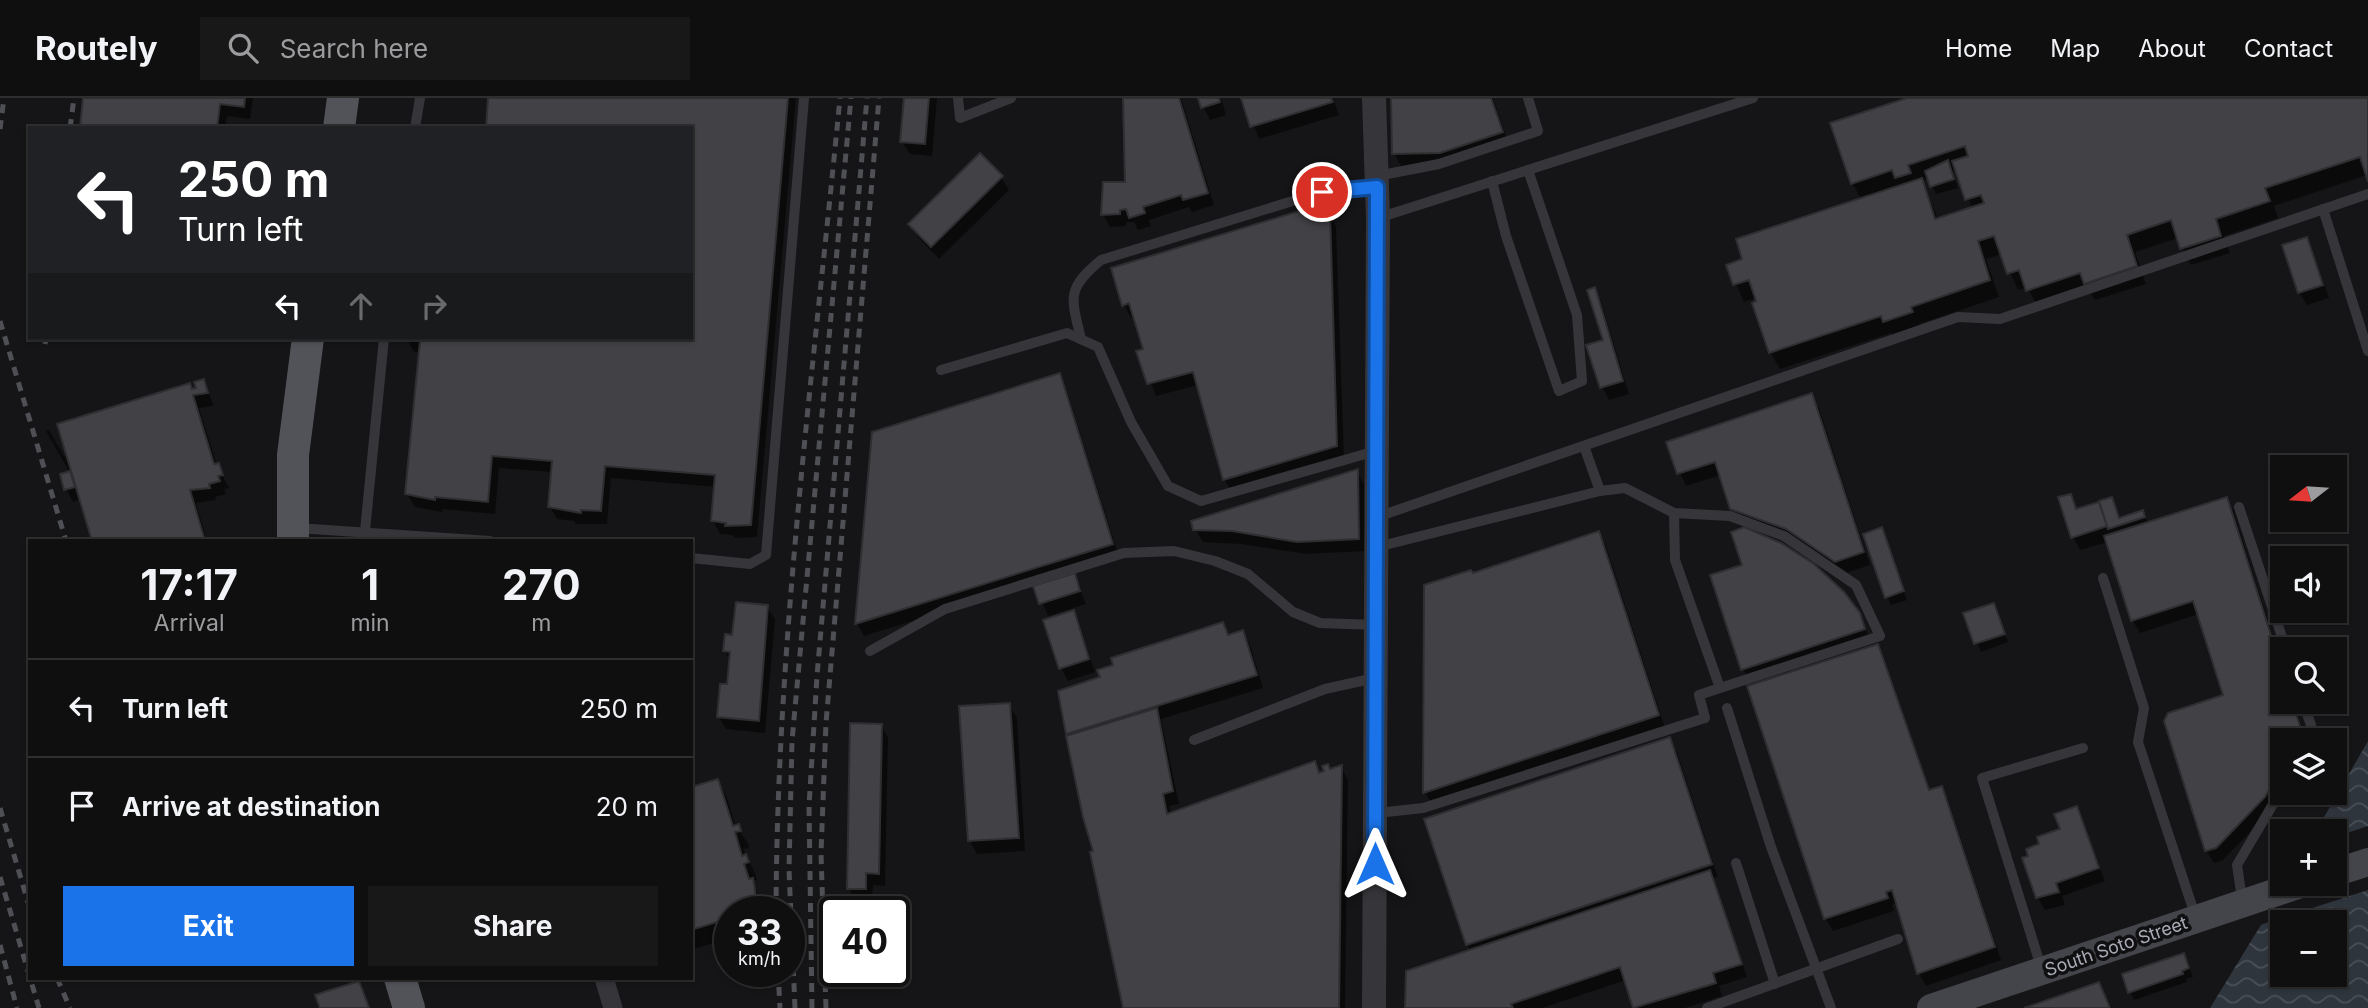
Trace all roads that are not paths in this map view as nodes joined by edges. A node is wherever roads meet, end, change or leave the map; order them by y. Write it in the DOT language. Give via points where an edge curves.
graph roads {
  1 [pos="343,98"];
  2 [pos="420,98"];
  3 [pos="804,98"];
  4 [pos="958,98"];
  5 [pos="1011,98"];
  6 [pos="1374,98"];
  7 [pos="1528,98"];
  8 [pos="1753,98"];
  9 [pos="339,126"];
  10 [pos="415,126"];
  11 [pos="1528,170"];
  12 [pos="1377,181"];
  13 [pos="1492,181"];
  14 [pos="2368,194"];
  15 [pos="2323,209"];
  16 [pos="1378,218"];
  17 [pos="1081,339"];
  18 [pos="308,340"];
  19 [pos="384,340"];
  20 [pos="2368,351"];
  21 [pos="941,370"];
  22 [pos="1584,446"];
  23 [pos="1377,451"];
  24 [pos="1601,491"];
  25 [pos="2239,507"];
  26 [pos="1674,513"];
  27 [pos="1377,517"];
  28 [pos="293,534"];
  29 [pos="364,537"];
  30 [pos="427,539"];
  31 [pos="1376,547"];
  32 [pos="693,558"];
  33 [pos="2103,578"];
  34 [pos="1376,625"];
  35 [pos="2282,637"];
  36 [pos="870,651"];
  37 [pos="1376,678"];
  38 [pos="1720,688"];
  39 [pos="1727,708"];
  40 [pos="1194,740"];
  41 [pos="2082,747"];
  42 [pos="2273,805"];
  43 [pos="1375,813"];
  44 [pos="2368,862"];
  45 [pos="1736,863"];
  46 [pos="2347,869"];
  47 [pos="2270,894"];
  48 [pos="2243,903"];
  49 [pos="2196,919"];
  50 [pos="1898,939"];
  51 [pos="1817,968"];
  52 [pos="2042,971"];
  53 [pos="401,980"];
  54 [pos="605,980"];
  55 [pos="1775,984"];
  56 [pos="409,1008"];
  57 [pos="613,1008"];
  58 [pos="1374,1008"];
  59 [pos="1707,1008"];
  60 [pos="1831,1008"];
  61 [pos="1931,1008"];
  1 -- 9 [label="main road"];
  2 -- 10 [label="lane"];
  3 -- 32 [label="lane" via="766,555 750,564"];
  4 -- 5 [label="lane" via="960,118"];
  6 -- 12 [label="street"];
  7 -- 12 [label="lane" via="1538,131"];
  8 -- 11 [label="lane"];
  11 -- 13 [label="lane"];
  11 -- 13 [label="lane" via="1577,315 1582,381 1570,388 1559,391"];
  12 -- 16 [label="street"];
  12 -- 17 [label="lane" via="1322,192 1101,260 1079,279 1072,301"];
  13 -- 16 [label="lane"];
  14 -- 15 [label="lane"];
  15 -- 20 [label="lane"];
  15 -- 22 [label="lane" via="2000,318 1958,317"];
  16 -- 23 [label="street"];
  17 -- 21 [label="lane" via="1068,333"];
  17 -- 23 [label="lane" via="1098,347 1131,422 1168,486 1201,501"];
  18 -- 28 [label="main road" via="293,456"];
  19 -- 29 [label="lane"];
  22 -- 24 [label="lane"];
  22 -- 27 [label="lane"];
  23 -- 27 [label="street"];
  24 -- 26 [label="lane" via="1625,488"];
  24 -- 31 [label="lane"];
  25 -- 35 [label="lane"];
  26 -- 38 [label="lane" via="1675,560"];
  26 -- 38 [label="lane" via="1730,516 1784,536 1856,585 1880,636"];
  27 -- 31 [label="street"];
  28 -- 29 [label="lane"];
  29 -- 30 [label="lane"];
  31 -- 34 [label="street"];
  33 -- 49 [label="lane" via="2144,708 2138,742"];
  34 -- 36 [label="lane" via="1320,623 1293,612 1248,574 1215,561 1174,551 1124,553 945,609"];
  34 -- 37 [label="street"];
  37 -- 40 [label="lane" via="1325,689"];
  37 -- 43 [label="street"];
  38 -- 43 [label="lane" via="1699,695 1705,718 1423,808"];
  39 -- 51 [label="lane" via="1771,847"];
  41 -- 52 [label="lane" via="1982,778"];
  42 -- 48 [label="lane" via="2237,865"];
  43 -- 58 [label="street"];
  44 -- 46 [label="main road"];
  45 -- 55 [label="lane"];
  47 -- 48 [label="main road, South Soto Street"];
  48 -- 49 [label="main road, South Soto Street"];
  49 -- 52 [label="main road, South Soto Street"];
  50 -- 51 [label="lane"];
  51 -- 55 [label="lane"];
  51 -- 60 [label="lane"];
  52 -- 61 [label="main road, South Soto Street"];
  53 -- 56 [label="main road"];
  54 -- 57 [label="street"];
  55 -- 59 [label="lane"];
}
